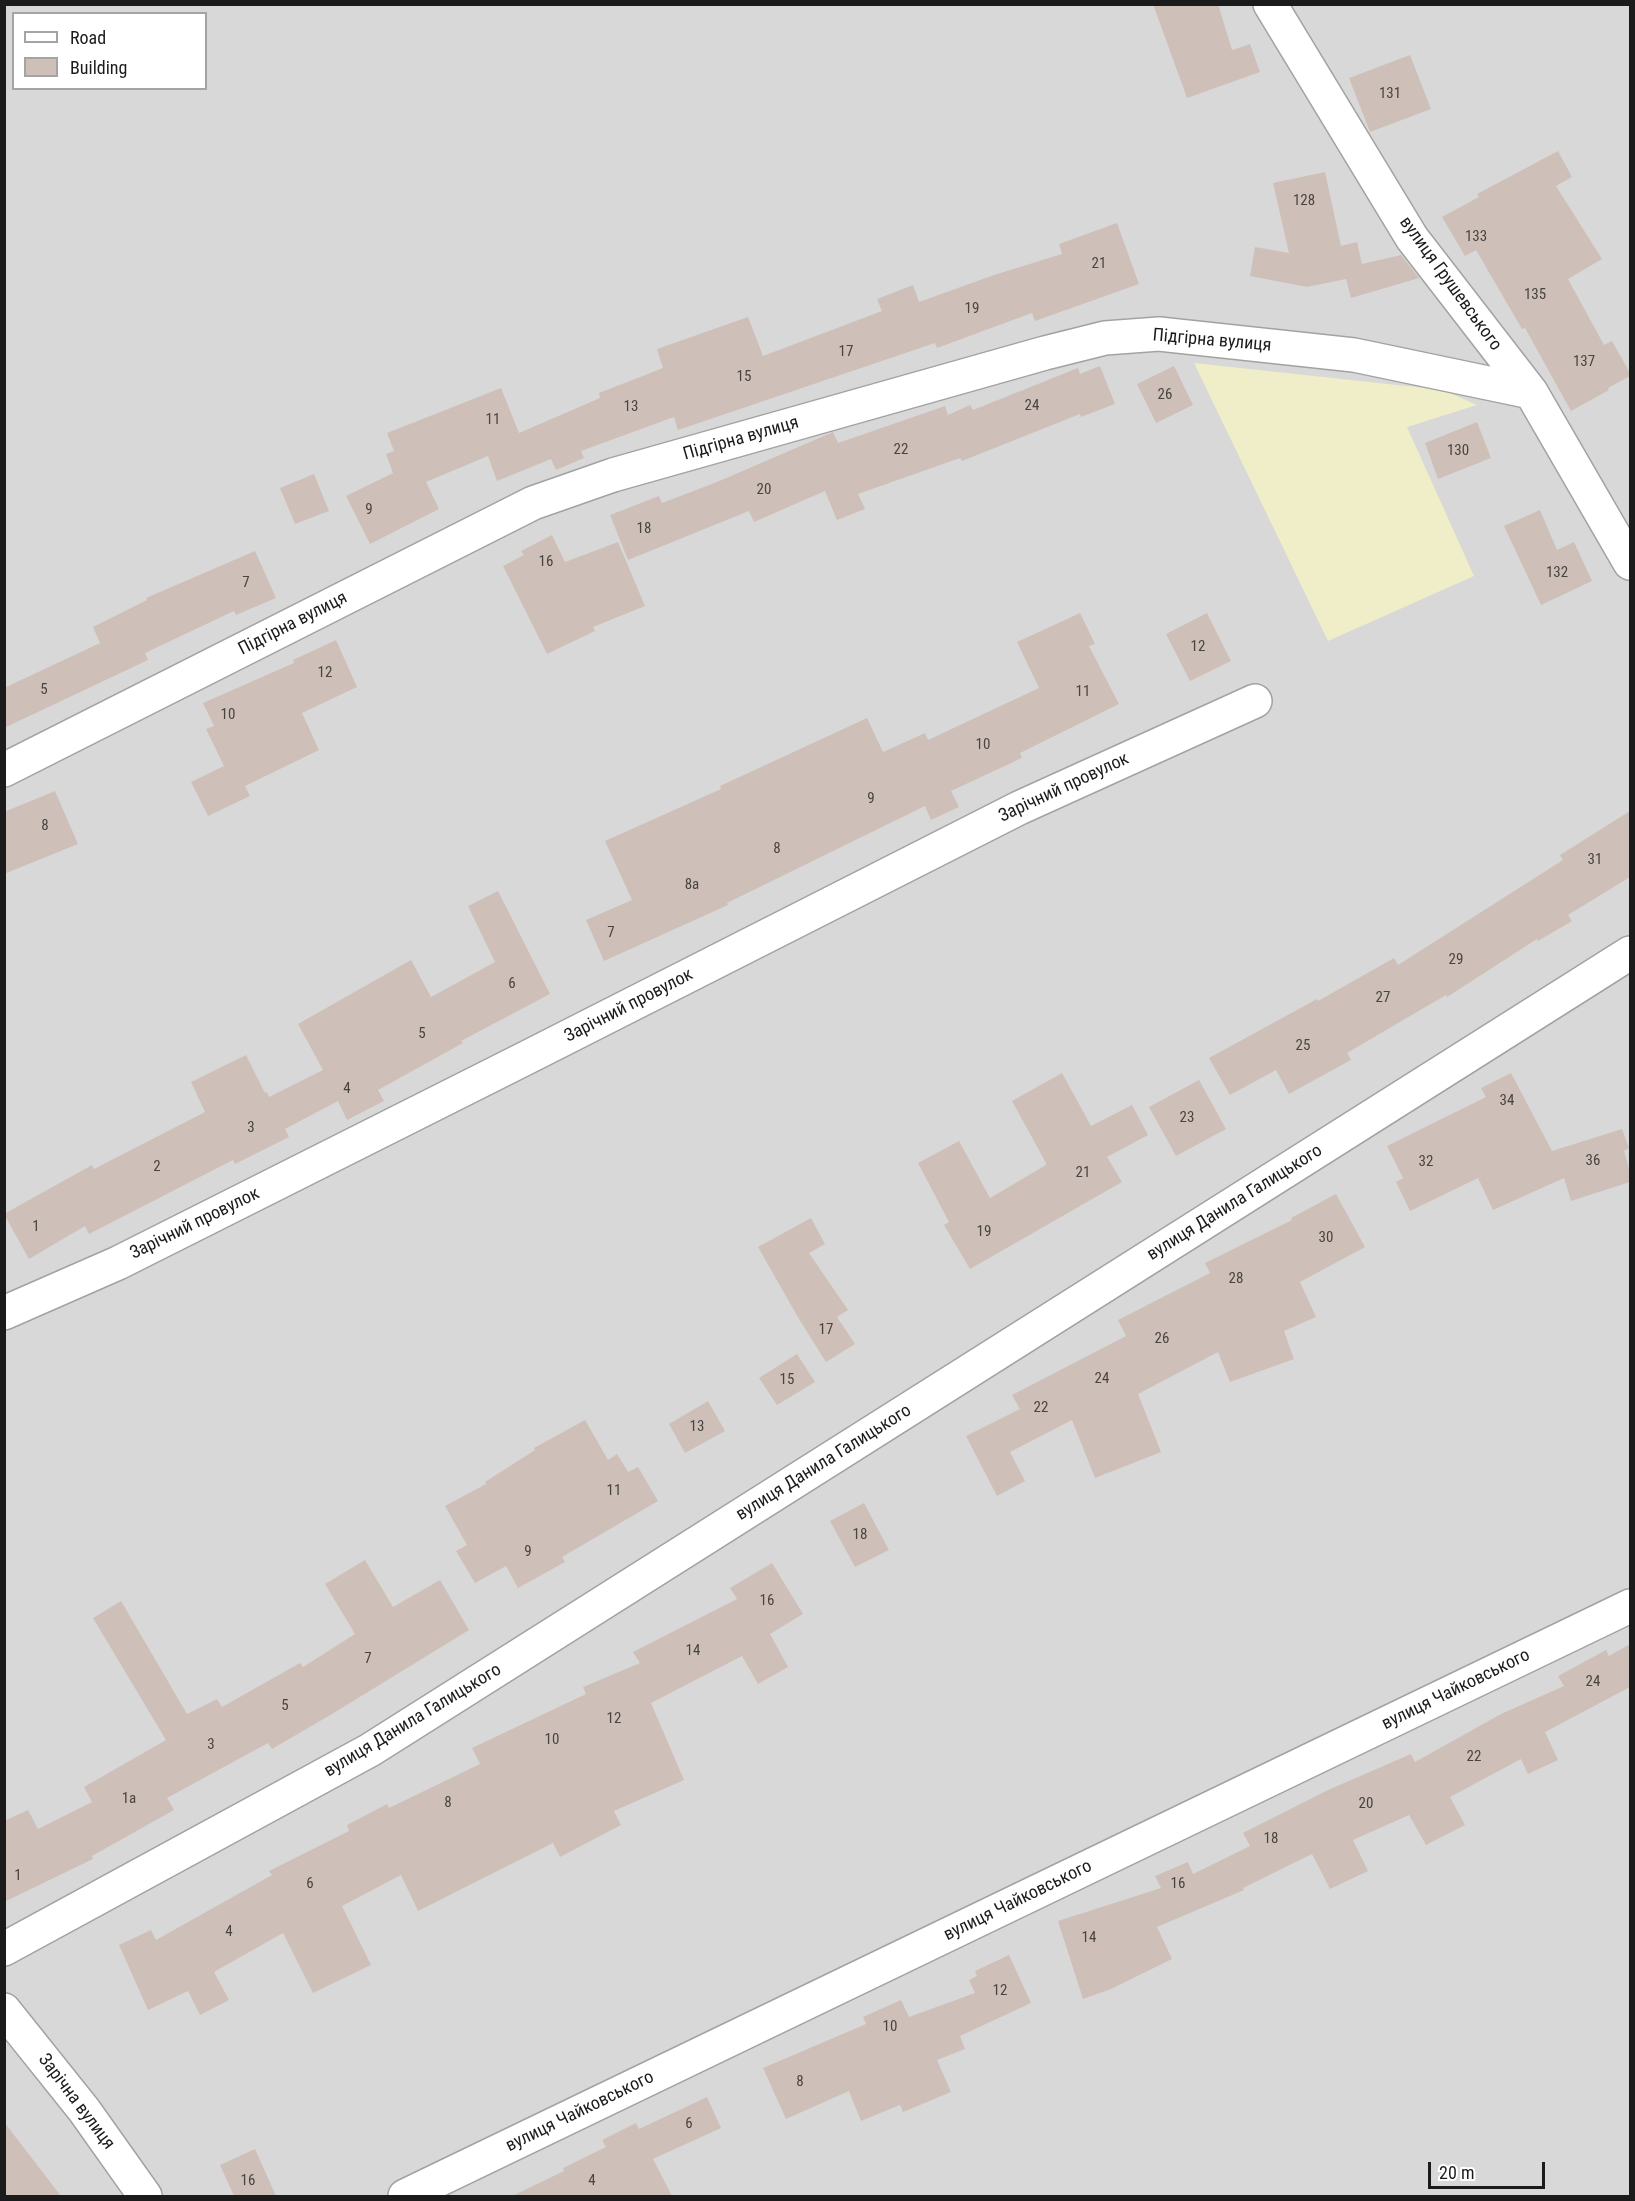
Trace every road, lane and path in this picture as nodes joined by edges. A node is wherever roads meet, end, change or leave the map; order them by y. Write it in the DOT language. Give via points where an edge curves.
graph roads {
  1 [pos="1270,4"];
  2 [pos="1531,392"];
  3 [pos="1630,563"];
  4 [pos="1255,701"];
  5 [pos="4,770"];
  6 [pos="1630,953"];
  7 [pos="4,1312"];
  8 [pos="1630,1606"];
  9 [pos="4,1949"];
  10 [pos="4,2010"];
  11 [pos="145,2196"];
  12 [pos="405,2196"];
  1 -- 2 [label="street, вулиця Грушевського" via="1412,238"];
  2 -- 3 [label="street, вулиця Грушевського"];
  2 -- 5 [label="street, Підгірна вулиця" via="1354,355 1159,334 1105,338 1045,352 613,475 533,503"];
  4 -- 7 [label="street, Зарічний провулок" via="1019,808 139,1252"];
  6 -- 9 [label="street, вулиця Данила Галицького" via="370,1750"];
  8 -- 12 [label="street, вулиця Чайковського"];
  10 -- 11 [label="street, Зарічна вулиця" via="84,2110"];
}
